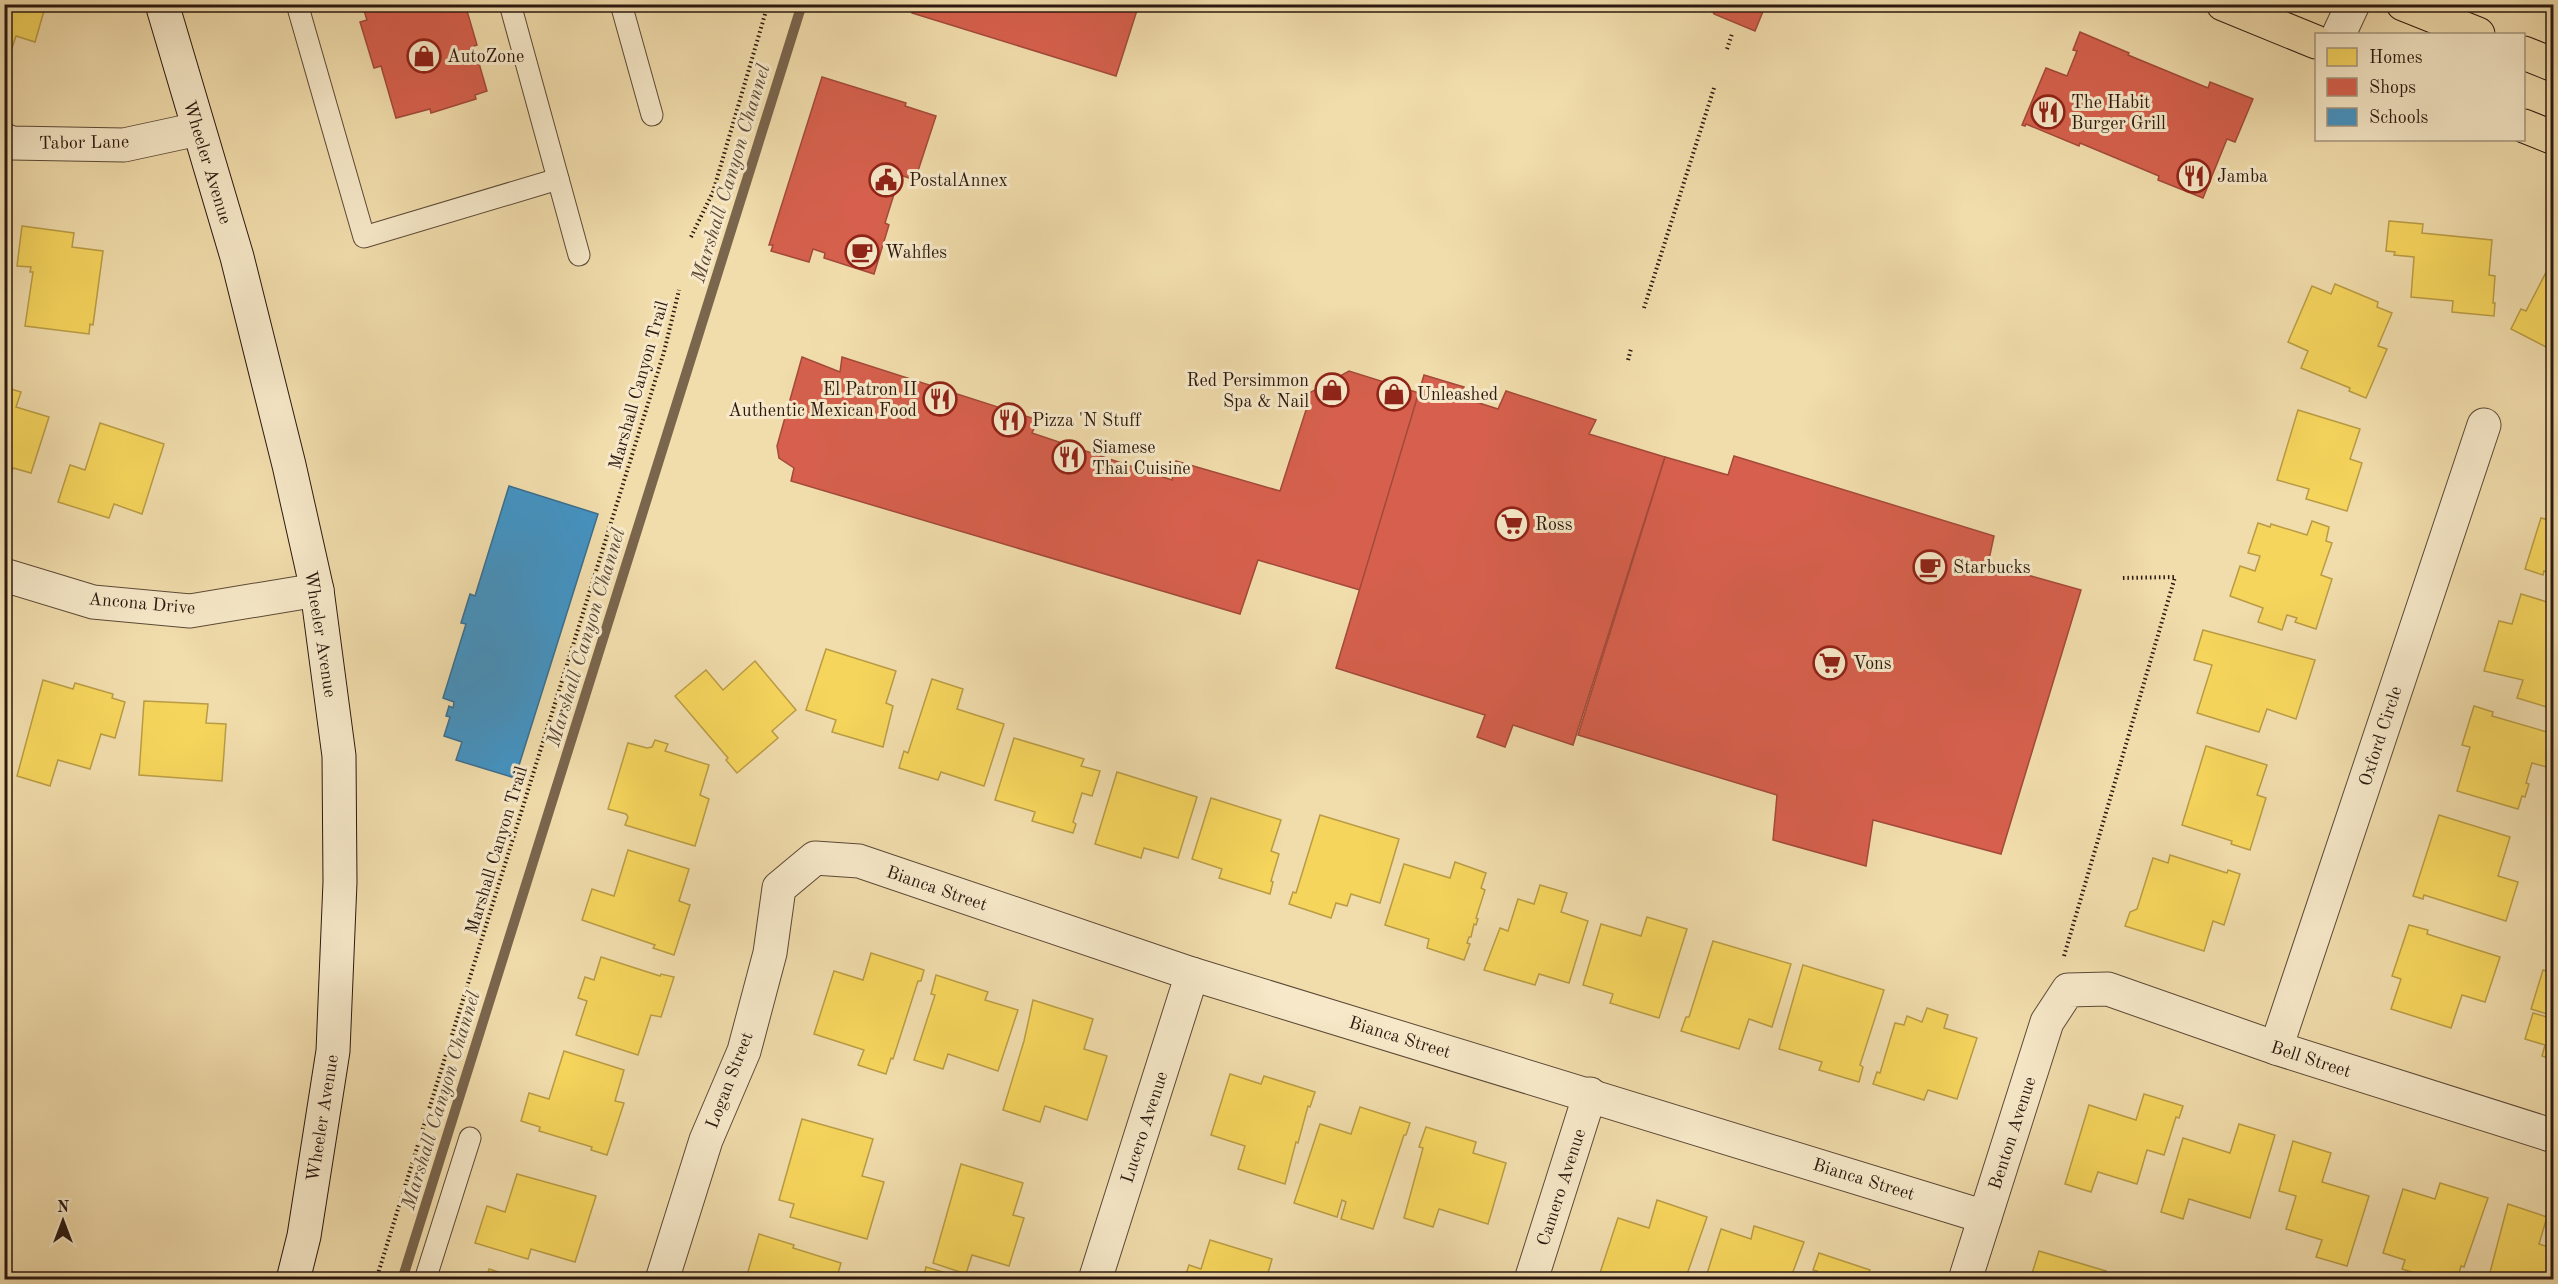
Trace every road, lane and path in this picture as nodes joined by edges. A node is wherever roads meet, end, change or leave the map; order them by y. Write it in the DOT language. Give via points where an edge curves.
graph roads {
  1 [pos="162,4"];
  2 [pos="297,4"];
  3 [pos="510,4"];
  4 [pos="621,4"];
  5 [pos="768,4"];
  6 [pos="2223,4"];
  7 [pos="2353,4"];
  8 [pos="2403,4"];
  9 [pos="2339,33"];
  10 [pos="2476,33"];
  11 [pos="1732,34"];
  12 [pos="2315,42"];
  13 [pos="1727,49"];
  14 [pos="2525,54"];
  15 [pos="2553,65"];
  16 [pos="1714,88"];
  17 [pos="652,115"];
  18 [pos="2525,127"];
  19 [pos="198,129"];
  20 [pos="2553,138"];
  21 [pos="4,140"];
  22 [pos="558,179"];
  23 [pos="691,237"];
  24 [pos="579,255"];
  25 [pos="679,290"];
  26 [pos="1644,308"];
  27 [pos="1631,349"];
  28 [pos="1628,360"];
  29 [pos="2484,425"];
  30 [pos="4,574"];
  31 [pos="2122,578"];
  32 [pos="317,590"];
  33 [pos="815,858"];
  34 [pos="2064,957"];
  35 [pos="1192,974"];
  36 [pos="2068,990"];
  37 [pos="2276,1048"];
  38 [pos="1590,1094"];
  39 [pos="2553,1136"];
  40 [pos="470,1138"];
  41 [pos="1985,1217"];
  42 [pos="293,1280"];
  43 [pos="376,1280"];
  44 [pos="425,1280"];
  45 [pos="662,1280"];
  46 [pos="1095,1280"];
  47 [pos="1531,1280"];
  48 [pos="1965,1280"];
  1 -- 19 [label="street, Wheeler Avenue"];
  2 -- 22 [label="lane" via="364,237"];
  3 -- 22 [label="lane"];
  4 -- 17 [label="lane"];
  5 -- 23 [label="path" via="713,192"];
  6 -- 12 [label="main road"];
  7 -- 9 [label="street"];
  8 -- 10 [label="main road"];
  11 -- 13 [label="path"];
  14 -- 15 [label="main road"];
  16 -- 26 [label="path"];
  18 -- 20 [label="main road"];
  19 -- 21 [label="street, Tabor Lane" via="124,145"];
  19 -- 32 [label="street, Wheeler Avenue" via="256,333"];
  22 -- 24 [label="lane"];
  25 -- 43 [label="path, Marshall Canyon Trail" via="664,352"];
  27 -- 28 [label="path"];
  29 -- 37 [label="street, Oxford Circle"];
  30 -- 32 [label="street, Ancona Drive" via="93,602 190,611"];
  31 -- 34 [label="path" via="2175,577"];
  32 -- 42 [label="street, Wheeler Avenue" via="339,756 340,882 333,1051 304,1236"];
  33 -- 35 [label="street, Bianca Street" via="859,861"];
  33 -- 45 [label="street, Logan Street" via="779,888 770,953 744,1051 706,1140"];
  35 -- 38 [label="street, Bianca Street"];
  35 -- 46 [label="street, Lucero Avenue"];
  36 -- 37 [label="street, Bell Street" via="2108,989"];
  36 -- 41 [label="street, Benton Avenue" via="2047,1022"];
  37 -- 39 [label="street, Bell Street"];
  38 -- 41 [label="street, Bianca Street"];
  38 -- 47 [label="street, Camero Avenue"];
  40 -- 44 [label="lane"];
  41 -- 48 [label="street, Benton Avenue"];
}
